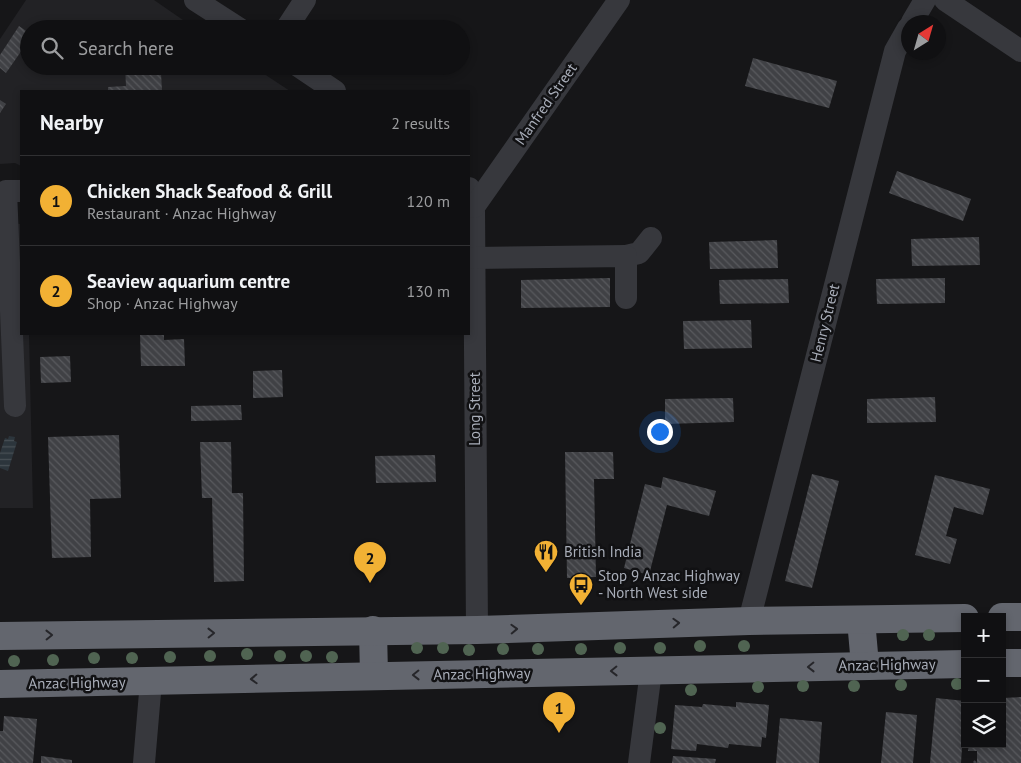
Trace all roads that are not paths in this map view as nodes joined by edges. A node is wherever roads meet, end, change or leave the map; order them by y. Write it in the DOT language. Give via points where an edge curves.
graph roads {
  1 [pos="195,0"];
  2 [pos="305,0"];
  3 [pos="619,0"];
  4 [pos="925,0"];
  5 [pos="945,0"];
  6 [pos="916,15"];
  7 [pos="226,20"];
  8 [pos="292,20"];
  9 [pos="901,40"];
  10 [pos="1021,51"];
  11 [pos="311,75"];
  12 [pos="334,90"];
  13 [pos="14,191"];
  14 [pos="471,198"];
  15 [pos="651,238"];
  16 [pos="626,256"];
  17 [pos="474,258"];
  18 [pos="626,298"];
  19 [pos="15,406"];
  20 [pos="1006,617"];
  21 [pos="1021,617"];
  22 [pos="961,618"];
  23 [pos="861,620"];
  24 [pos="749,621"];
  25 [pos="374,630"];
  26 [pos="477,630"];
  27 [pos="0,636"];
  28 [pos="1006,663"];
  29 [pos="1021,663"];
  30 [pos="961,664"];
  31 [pos="865,665"];
  32 [pos="651,671"];
  33 [pos="374,675"];
  34 [pos="151,681"];
  35 [pos="0,684"];
  36 [pos="144,763"];
  37 [pos="639,763"];
  1 -- 7 [label="street"];
  2 -- 8 [label="street"];
  3 -- 14 [label="street, Manfred Street"];
  4 -- 6 [label="street"];
  5 -- 10 [label="street"];
  9 -- 24 [label="street, Henry Street" via="895,50"];
  11 -- 12 [label="street"];
  13 -- 19 [label="street"];
  14 -- 17 [label="street, Long Street"];
  15 -- 16 [label="street" via="639,254"];
  16 -- 17 [label="street"];
  16 -- 18 [label="street"];
  17 -- 26 [label="street, Long Street"];
  20 -- 21 [label="highway"];
  22 -- 23 [label="highway"];
  23 -- 24 [label="highway"];
  23 -- 31 [label="highway"];
  26 -- 24 [label="highway, one-way"];
  25 -- 26 [label="highway"];
  27 -- 25 [label="highway, one-way"];
  25 -- 33 [label="highway"];
  28 -- 29 [label="highway"];
  30 -- 31 [label="highway, Anzac Highway"];
  31 -- 32 [label="highway, Anzac Highway, one-way"];
  32 -- 33 [label="highway, Anzac Highway, one-way"];
  32 -- 37 [label="street"];
  33 -- 34 [label="highway, Anzac Highway, one-way"];
  34 -- 35 [label="highway, Anzac Highway"];
  34 -- 36 [label="street"];
}
